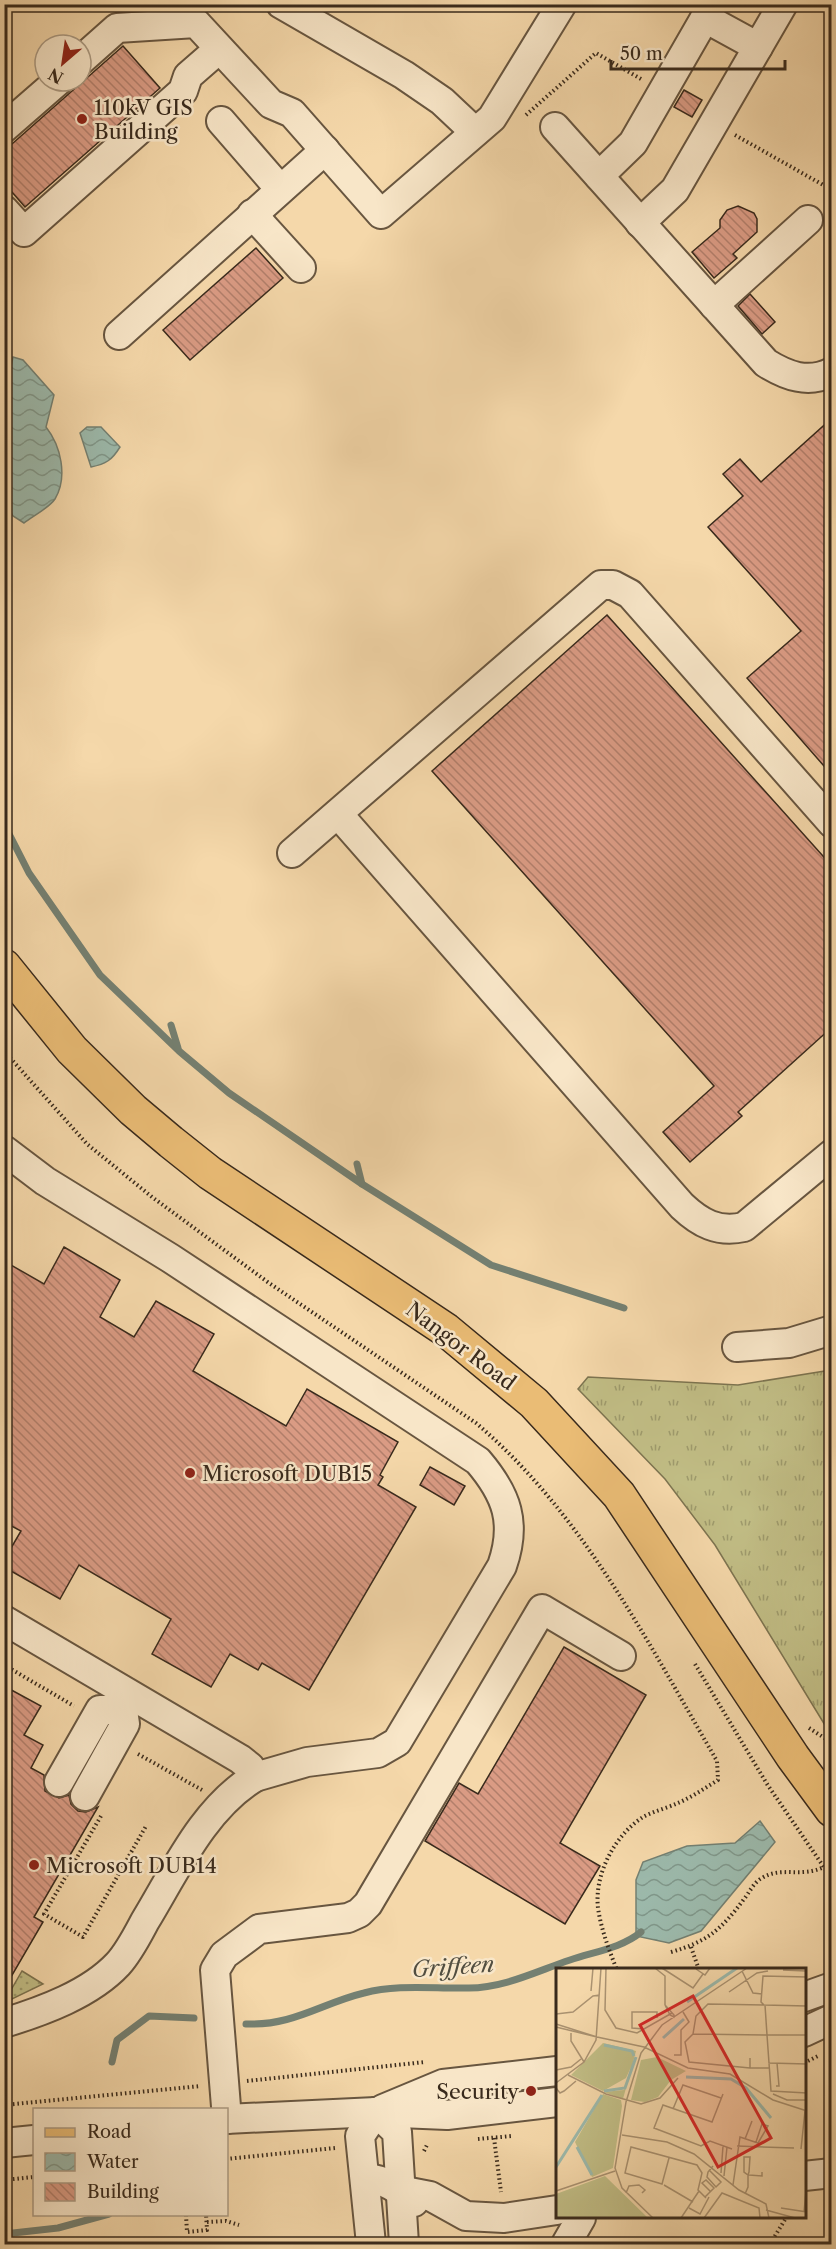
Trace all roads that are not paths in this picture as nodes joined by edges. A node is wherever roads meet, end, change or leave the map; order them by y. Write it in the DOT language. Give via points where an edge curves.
graph roads {
  1 [pos="281,4"];
  2 [pos="562,4"];
  3 [pos="783,4"];
  4 [pos="709,11"];
  5 [pos="758,47"];
  6 [pos="93,49"];
  7 [pos="219,50"];
  8 [pos="44,93"];
  9 [pos="221,121"];
  10 [pos="555,127"];
  11 [pos="4,128"];
  12 [pos="475,132"];
  13 [pos="325,150"];
  14 [pos="599,176"];
  15 [pos="280,189"];
  16 [pos="4,210"];
  17 [pos="252,214"];
  18 [pos="808,220"];
  19 [pos="640,223"];
  20 [pos="301,268"];
  21 [pos="714,304"];
  22 [pos="118,335"];
  23 [pos="831,372"];
  24 [pos="338,814"];
  25 [pos="831,823"];
  26 [pos="292,853"];
  27 [pos="4,966"];
  28 [pos="4,1150"];
  29 [pos="831,1154"];
  30 [pos="831,1330"];
  31 [pos="737,1347"];
  32 [pos="4,1620"];
  33 [pos="621,1656"];
  34 [pos="128,1703"];
  35 [pos="255,1777"];
  36 [pos="59,1782"];
  37 [pos="94,1805"];
  38 [pos="831,1810"];
  39 [pos="831,1987"];
  40 [pos="806,1996"];
  41 [pos="831,2019"];
  42 [pos="4,2023"];
  43 [pos="806,2031"];
  44 [pos="556,2071"];
  45 [pos="556,2102"];
  46 [pos="226,2108"];
  47 [pos="376,2112"];
  48 [pos="228,2119"];
  49 [pos="33,2140"];
  50 [pos="4,2143"];
  51 [pos="365,2179"];
  52 [pos="399,2190"];
  53 [pos="556,2210"];
  54 [pos="580,2219"];
  55 [pos="371,2244"];
  56 [pos="404,2244"];
  57 [pos="566,2244"];
  1 -- 12 [label="street" via="404,75 442,101"];
  2 -- 12 [label="street" via="492,118"];
  3 -- 5 [label="street"];
  4 -- 5 [label="street"];
  4 -- 14 [label="street" via="633,143"];
  5 -- 19 [label="street" via="675,190"];
  6 -- 7 [label="street" via="117,28 196,23"];
  7 -- 13 [label="street" via="271,104 292,113"];
  7 -- 16 [label="street" via="188,76 183,91 24,232"];
  8 -- 11 [label="street"];
  9 -- 15 [label="street"];
  10 -- 14 [label="street"];
  12 -- 13 [label="street" via="381,214"];
  13 -- 15 [label="street"];
  14 -- 19 [label="street"];
  15 -- 17 [label="street"];
  17 -- 20 [label="street"];
  17 -- 22 [label="street"];
  18 -- 21 [label="street"];
  19 -- 21 [label="street"];
  21 -- 23 [label="street" via="766,363 782,374 803,379"];
  24 -- 25 [label="street" via="601,585 613,585 630,594"];
  24 -- 26 [label="street"];
  24 -- 29 [label="street" via="697,1220 714,1228 744,1227"];
  27 -- 38 [label="main road, Nangor Road" via="72,1050 171,1142 210,1173 446,1330 534,1403 619,1495"];
  28 -- 35 [label="street" via="45,1181 170,1258 468,1455 491,1476 500,1492 511,1527 510,1545 502,1566 397,1742 378,1753 307,1762"];
  30 -- 31 [label="street" via="789,1343"];
  32 -- 34 [label="street"];
  33 -- 46 [label="street" via="542,1609 368,1904 348,1918 259,1929 224,1955 215,1970"];
  34 -- 35 [label="street" via="162,1713 240,1759"];
  34 -- 36 [label="street" via="100,1710"];
  34 -- 37 [label="street" via="125,1724"];
  35 -- 42 [label="street" via="238,1787 200,1830 119,1963 73,1995"];
  39 -- 40 [label="street"];
  41 -- 43 [label="street"];
  44 -- 47 [label="street" via="443,2084"];
  45 -- 47 [label="street" via="447,2115"];
  47 -- 48 [label="street"];
  47 -- 51 [label="street" via="360,2136"];
  47 -- 52 [label="street" via="397,2132"];
  49 -- 50 [label="street"];
  51 -- 52 [label="street" via="373,2178"];
  51 -- 55 [label="street"];
  52 -- 53 [label="street" via="430,2196 466,2216 502,2205"];
  52 -- 56 [label="street"];
  54 -- 57 [label="street"];
}
